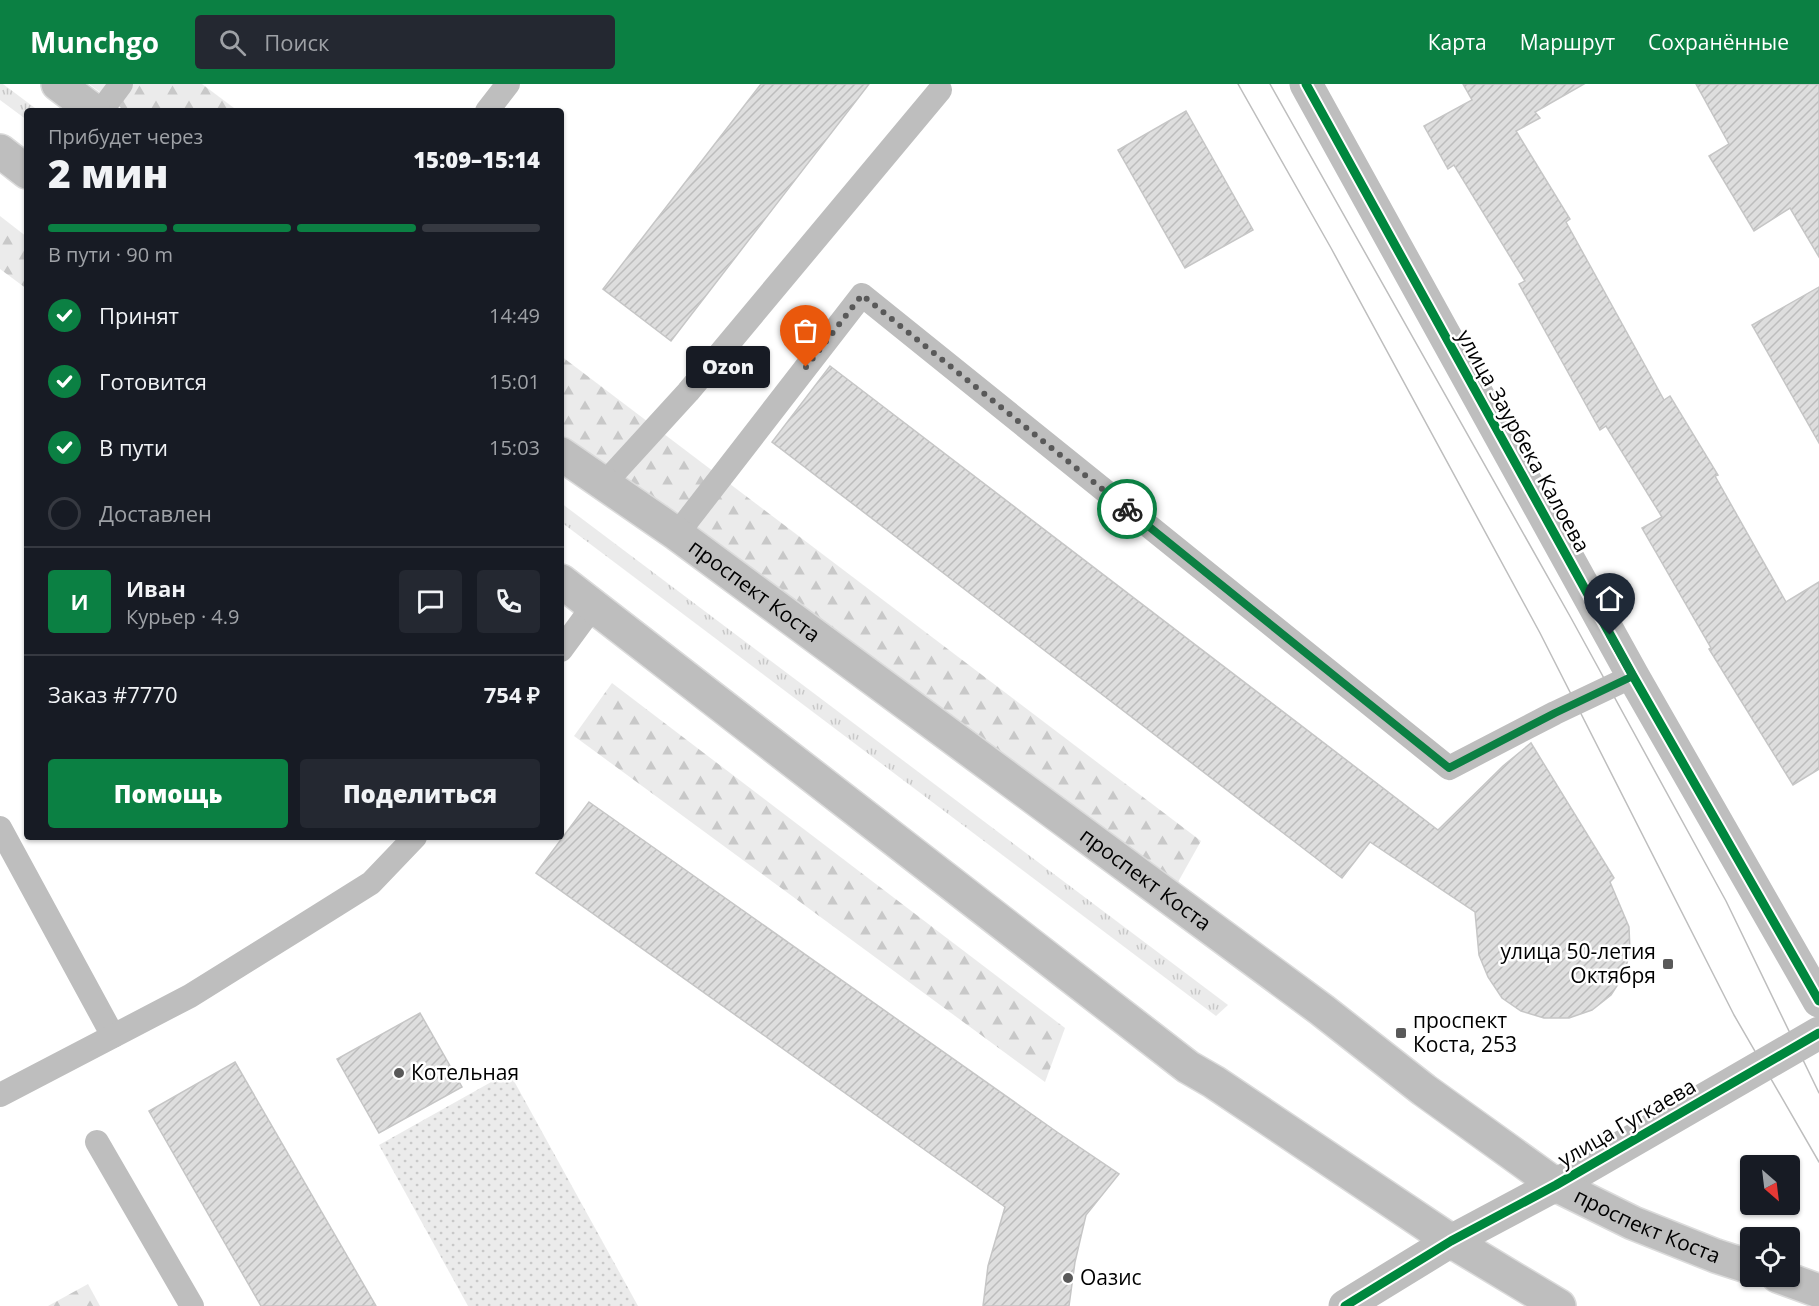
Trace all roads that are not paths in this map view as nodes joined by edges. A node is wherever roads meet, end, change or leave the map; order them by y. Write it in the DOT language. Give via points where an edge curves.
graph roads {
  1 [pos="58,84"];
  2 [pos="121,84"];
  3 [pos="508,84"];
  4 [pos="1306,84"];
  5 [pos="940,90"];
  6 [pos="90,108"];
  7 [pos="103,108"];
  8 [pos="489,108"];
  9 [pos="0,152"];
  10 [pos="24,170"];
  11 [pos="564,456"];
  12 [pos="603,485"];
  13 [pos="676,534"];
  14 [pos="564,583"];
  15 [pos="594,605"];
  16 [pos="564,646"];
  17 [pos="1633,676"];
  18 [pos="0,828"];
  19 [pos="412,840"];
  20 [pos="1819,1001"];
  21 [pos="1819,1033"];
  22 [pos="113,1036"];
  23 [pos="0,1095"];
  24 [pos="97,1142"];
  25 [pos="1556,1185"];
  26 [pos="1451,1241"];
  27 [pos="1740,1263"];
  28 [pos="1800,1284"];
  29 [pos="1819,1291"];
  30 [pos="192,1306"];
  31 [pos="1345,1306"];
  32 [pos="1559,1306"];
  1 -- 6 [label="main road"];
  2 -- 7 [label="lane"];
  3 -- 8 [label="lane"];
  4 -- 17 [label="main road, улица Заурбека Калоева"];
  5 -- 12 [label="lane" via="688,392"];
  9 -- 10 [label="main road"];
  11 -- 12 [label="main road, проспект Коста"];
  12 -- 13 [label="main road, проспект Коста"];
  13 -- 17 [label="lane" via="862,295 1449,768"];
  13 -- 25 [label="main road, проспект Коста"];
  14 -- 15 [label="main road"];
  15 -- 16 [label="lane"];
  15 -- 26 [label="main road" via="1188,1067"];
  17 -- 20 [label="main road, улица Заурбека Калоева"];
  18 -- 22 [label="lane"];
  19 -- 22 [label="lane" via="371,883 190,996"];
  21 -- 25 [label="main road, улица Гугкаева"];
  22 -- 23 [label="lane"];
  24 -- 30 [label="lane"];
  25 -- 26 [label="main road, улица Гугкаева"];
  25 -- 27 [label="main road, проспект Коста" via="1633,1223"];
  26 -- 31 [label="main road"];
  26 -- 32 [label="main road"];
  28 -- 29 [label="main road"];
}
